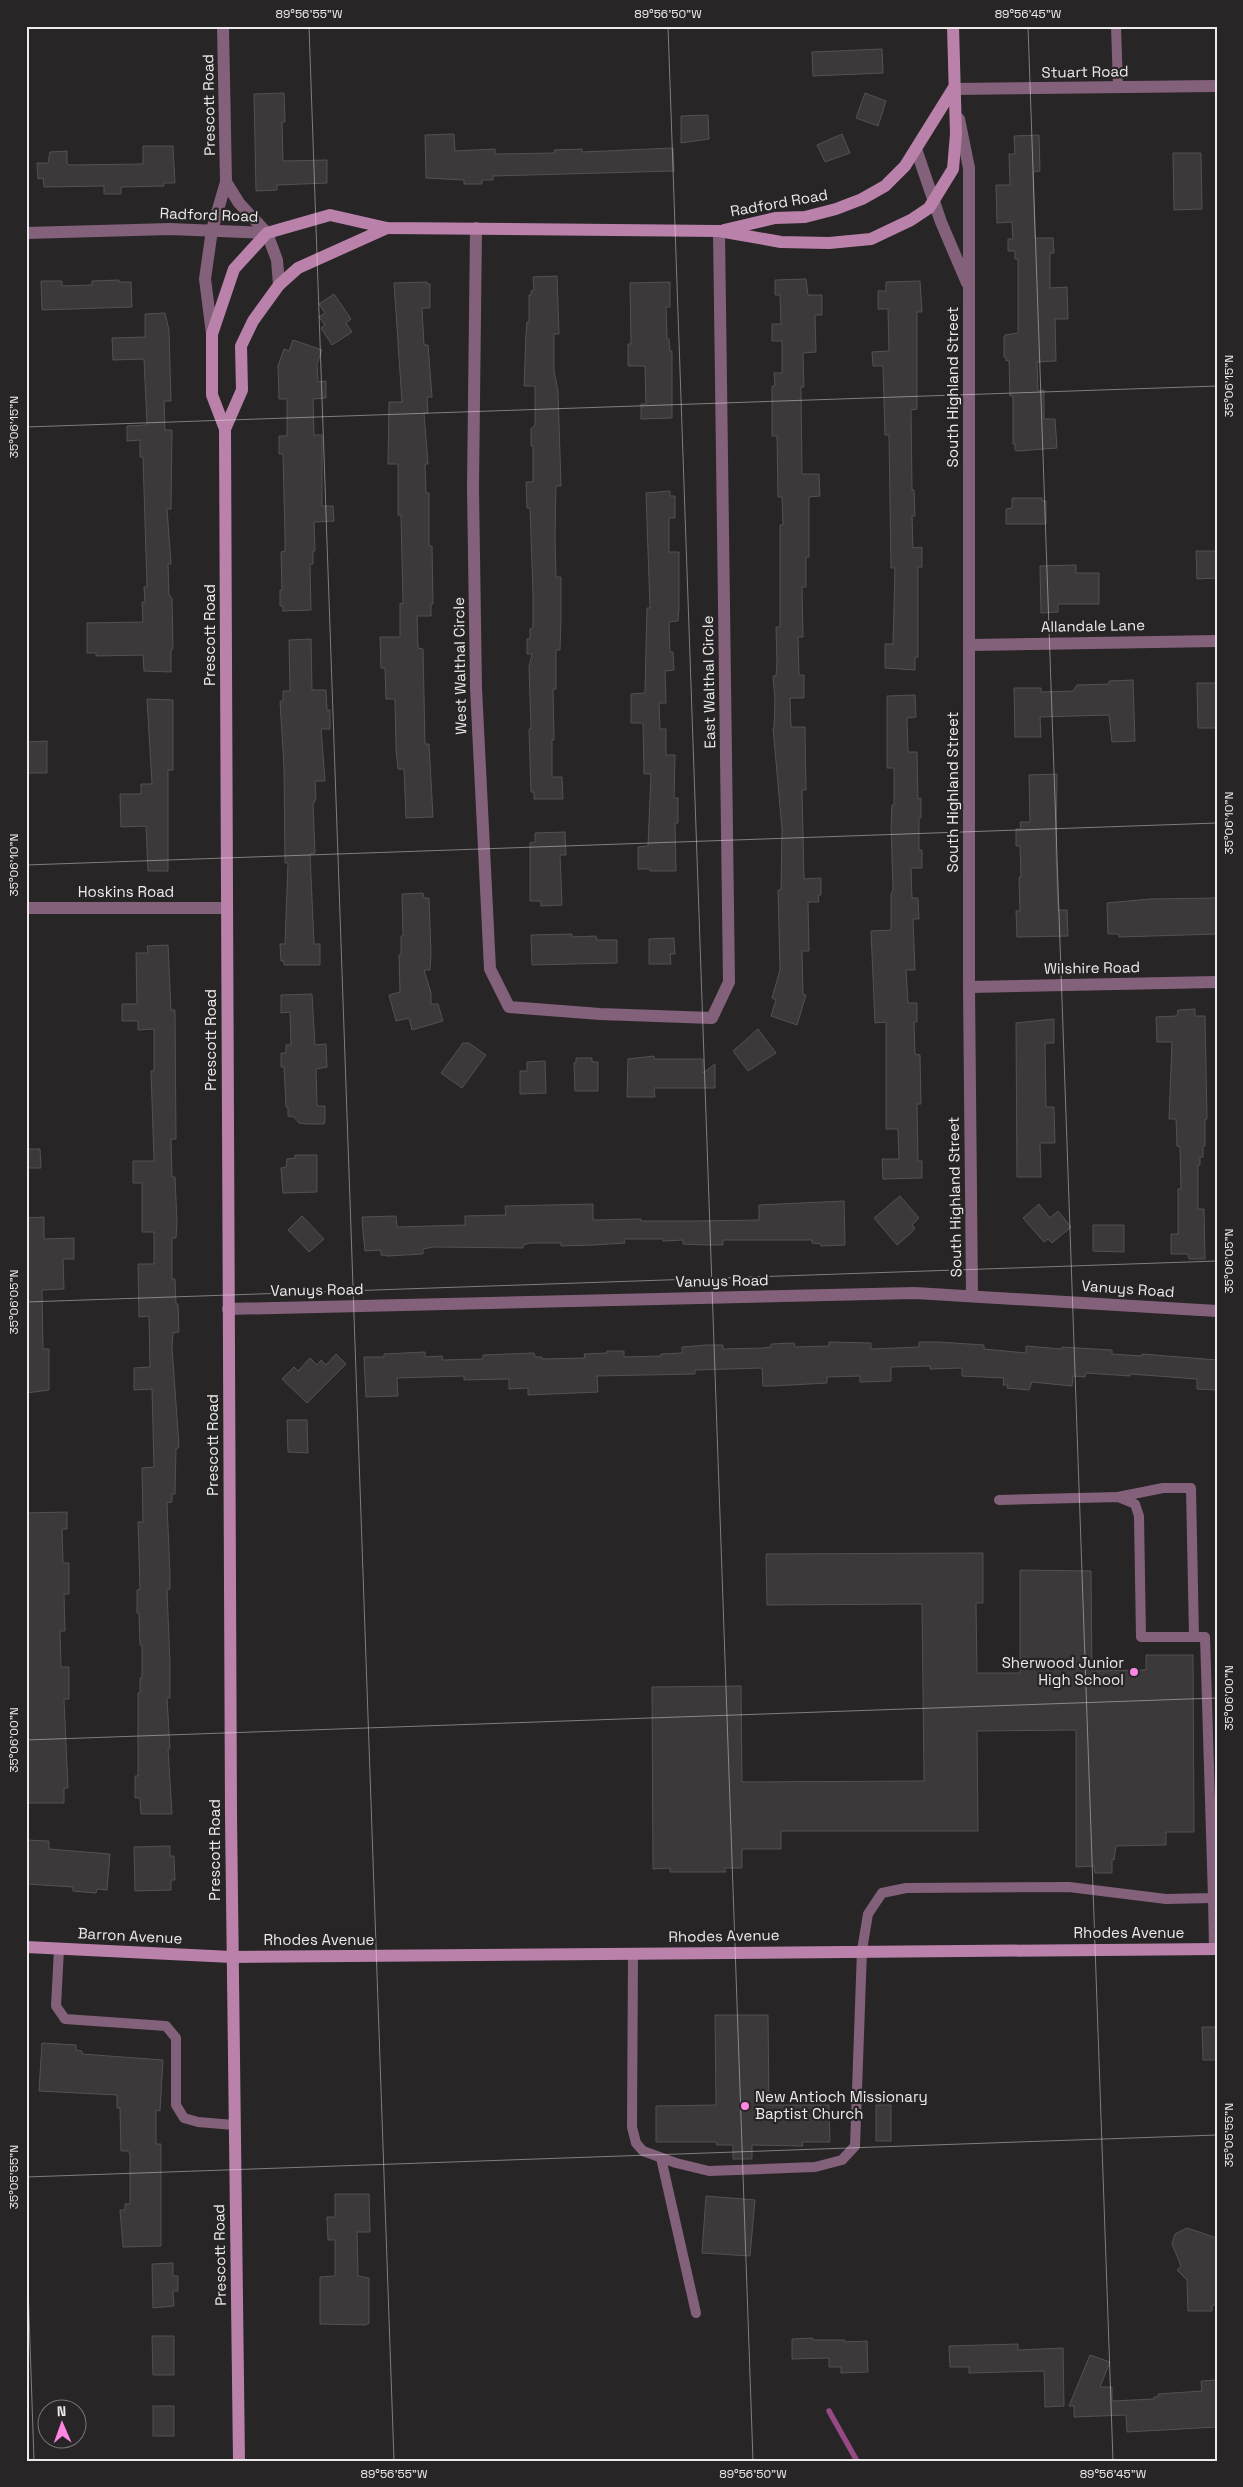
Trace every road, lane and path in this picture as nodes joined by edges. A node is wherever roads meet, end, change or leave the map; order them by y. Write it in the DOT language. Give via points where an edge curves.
graph roads {
  1 [pos="223,26"];
  2 [pos="953,26"];
  3 [pos="1116,26"];
  4 [pos="1217,86"];
  5 [pos="1118,87"];
  6 [pos="953,89"];
  7 [pos="916,149"];
  8 [pos="226,182"];
  9 [pos="934,201"];
  10 [pos="387,228"];
  11 [pos="476,228"];
  12 [pos="212,230"];
  13 [pos="719,231"];
  14 [pos="26,232"];
  15 [pos="267,233"];
  16 [pos="279,284"];
  17 [pos="969,288"];
  18 [pos="212,334"];
  19 [pos="225,429"];
  20 [pos="1217,641"];
  21 [pos="970,645"];
  22 [pos="26,908"];
  23 [pos="226,908"];
  24 [pos="1217,982"];
  25 [pos="969,987"];
  26 [pos="600,1014"];
  27 [pos="972,1296"];
  28 [pos="228,1309"];
  29 [pos="1217,1311"];
  30 [pos="1118,1497"];
  31 [pos="999,1500"];
  32 [pos="1194,1637"];
  33 [pos="1213,1898"];
  34 [pos="26,1947"];
  35 [pos="59,1949"];
  36 [pos="1216,1949"];
  37 [pos="862,1950"];
  38 [pos="633,1954"];
  39 [pos="232,1957"];
  40 [pos="234,2125"];
  41 [pos="661,2158"];
  42 [pos="696,2313"];
  43 [pos="239,2461"];
  1 -- 8 [label="street, Prescott Road"];
  2 -- 6 [label="main road, South Highland Street"];
  3 -- 5 [label="lane"];
  4 -- 5 [label="street, Stuart Road"];
  5 -- 6 [label="street, Stuart Road"];
  6 -- 7 [label="main road, Radford Road"];
  6 -- 9 [label="main road, Radford Road" via="954,169"];
  6 -- 17 [label="street, South Highland Street" via="969,168"];
  7 -- 9 [label="street, South Highland Street"];
  7 -- 13 [label="main road, Radford Road" via="885,186 862,199 805,217 775,218"];
  8 -- 12 [label="street, Prescott Road"];
  8 -- 15 [label="street, Prescott Road" via="238,204"];
  9 -- 13 [label="main road, Radford Road" via="911,220 870,239 829,243 781,242"];
  9 -- 17 [label="street, South Highland Street"];
  10 -- 11 [label="main road, Radford Road"];
  10 -- 15 [label="main road, Radford Road" via="330,215"];
  10 -- 16 [label="main road, Radford Road" via="298,268"];
  11 -- 13 [label="main road, Radford Road"];
  11 -- 26 [label="street, West Walthal Circle" via="473,488 476,688 490,969 509,1007"];
  12 -- 14 [label="street, Radford Road"];
  12 -- 15 [label="street, Radford Road"];
  12 -- 18 [label="street, Prescott Road" via="206,279"];
  13 -- 26 [label="street, East Walthal Circle" via="729,982 712,1018"];
  15 -- 16 [label="street, Prescott Road" via="277,260"];
  15 -- 18 [label="main road, Prescott Road" via="234,269"];
  16 -- 19 [label="main road, Prescott Road" via="253,321 241,346 242,390"];
  17 -- 21 [label="street, South Highland Street"];
  18 -- 19 [label="main road, Prescott Road" via="212,395"];
  19 -- 23 [label="main road, Prescott Road"];
  20 -- 21 [label="street, Allandale Lane"];
  21 -- 25 [label="street, South Highland Street"];
  22 -- 23 [label="street, Hoskins Road"];
  23 -- 28 [label="main road, Prescott Road"];
  24 -- 25 [label="street, Wilshire Road"];
  25 -- 27 [label="street, South Highland Street"];
  27 -- 28 [label="street, Vanuys Road" via="905,1293"];
  27 -- 29 [label="street, Vanuys Road"];
  28 -- 39 [label="main road, Prescott Road"];
  30 -- 31 [label="lane"];
  30 -- 32 [label="lane" via="1135,1504 1139,1516 1141,1637"];
  30 -- 32 [label="lane" via="1163,1488 1191,1488"];
  32 -- 33 [label="lane" via="1205,1637"];
  33 -- 36 [label="lane"];
  33 -- 37 [label="lane" via="1166,1899 1069,1887 906,1888 882,1893 868,1914"];
  34 -- 35 [label="main road, Barron Avenue"];
  35 -- 39 [label="main road, Barron Avenue"];
  35 -- 40 [label="lane" via="56,2006 65,2019 166,2026 176,2038 176,2105 184,2118"];
  36 -- 37 [label="main road, Rhodes Avenue"];
  37 -- 38 [label="main road, Rhodes Avenue"];
  37 -- 41 [label="lane" via="854,2146 842,2160 816,2167 709,2171"];
  38 -- 39 [label="main road, Rhodes Avenue"];
  38 -- 41 [label="lane" via="632,2127 636,2144 643,2151"];
  39 -- 40 [label="main road, Prescott Road"];
  40 -- 43 [label="main road, Prescott Road"];
  41 -- 42 [label="lane"];
}
